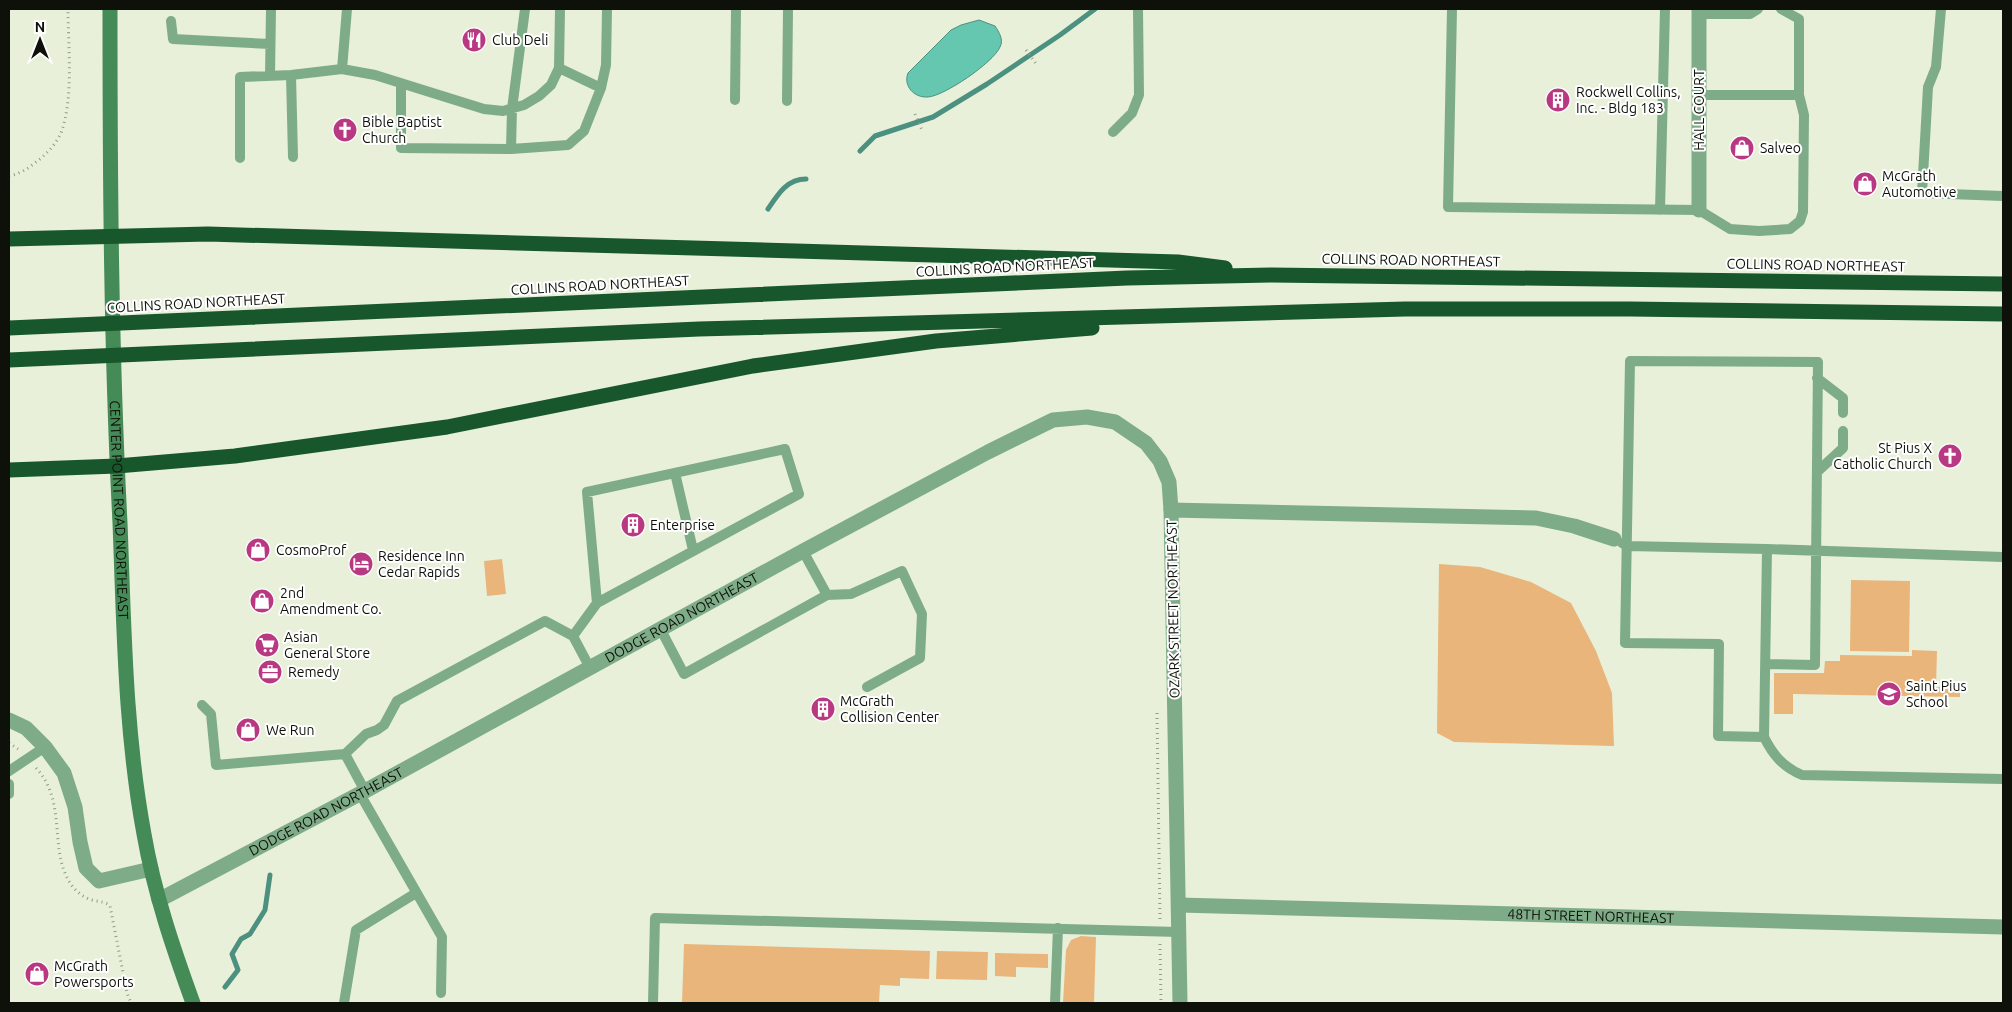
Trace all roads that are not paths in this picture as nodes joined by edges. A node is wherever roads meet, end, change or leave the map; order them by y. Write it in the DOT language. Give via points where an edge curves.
graph roads {
  1 [pos="110,9"];
  2 [pos="271,9"];
  3 [pos="347,9"];
  4 [pos="525,9"];
  5 [pos="560,9"];
  6 [pos="607,9"];
  7 [pos="736,9"];
  8 [pos="788,9"];
  9 [pos="1138,9"];
  10 [pos="1452,9"];
  11 [pos="1665,9"];
  12 [pos="1758,9"];
  13 [pos="1781,9"];
  14 [pos="1941,9"];
  15 [pos="1700,12"];
  16 [pos="171,21"];
  17 [pos="270,44"];
  18 [pos="558,68"];
  19 [pos="342,69"];
  20 [pos="291,75"];
  21 [pos="270,76"];
  22 [pos="401,83"];
  23 [pos="601,88"];
  24 [pos="1699,95"];
  25 [pos="1799,95"];
  26 [pos="735,100"];
  27 [pos="787,101"];
  28 [pos="512,109"];
  29 [pos="1113,132"];
  30 [pos="511,149"];
  31 [pos="293,157"];
  32 [pos="240,158"];
  33 [pos="2003,196"];
  34 [pos="1660,210"];
  35 [pos="1699,210"];
  36 [pos="110,237"];
  37 [pos="9,239"];
  38 [pos="1271,275"];
  39 [pos="2003,284"];
  40 [pos="1405,309"];
  41 [pos="2003,314"];
  42 [pos="9,328"];
  43 [pos="9,360"];
  44 [pos="1817,378"];
  45 [pos="1843,413"];
  46 [pos="1843,431"];
  47 [pos="117,466"];
  48 [pos="9,470"];
  49 [pos="1817,472"];
  50 [pos="675,473"];
  51 [pos="1171,510"];
  52 [pos="1620,542"];
  53 [pos="1768,549"];
  54 [pos="693,550"];
  55 [pos="803,551"];
  56 [pos="1816,551"];
  57 [pos="2003,557"];
  58 [pos="827,595"];
  59 [pos="597,603"];
  60 [pos="660,630"];
  61 [pos="573,636"];
  62 [pos="1766,664"];
  63 [pos="590,668"];
  64 [pos="867,687"];
  65 [pos="202,704"];
  66 [pos="9,720"];
  67 [pos="1764,737"];
  68 [pos="45,747"];
  69 [pos="345,754"];
  70 [pos="9,771"];
  71 [pos="2003,779"];
  72 [pos="9,784"];
  73 [pos="363,793"];
  74 [pos="9,794"];
  75 [pos="151,869"];
  76 [pos="416,893"];
  77 [pos="159,900"];
  78 [pos="1179,905"];
  79 [pos="2003,927"];
  80 [pos="1058,928"];
  81 [pos="1179,932"];
  82 [pos="441,993"];
  83 [pos="193,1003"];
  84 [pos="344,1003"];
  85 [pos="653,1003"];
  86 [pos="1055,1003"];
  87 [pos="1180,1003"];
  1 -- 36 [label="main road, CENTER POINT ROAD NORTHEAST"];
  2 -- 17 [label="lane"];
  3 -- 19 [label="lane"];
  4 -- 28 [label="lane"];
  5 -- 18 [label="lane"];
  6 -- 23 [label="lane" via="606,65"];
  7 -- 26 [label="lane"];
  8 -- 27 [label="lane"];
  9 -- 29 [label="lane" via="1139,95 1132,113"];
  10 -- 34 [label="lane" via="1448,207"];
  11 -- 34 [label="lane"];
  12 -- 15 [label="lane" via="1750,14"];
  13 -- 25 [label="lane" via="1799,19"];
  14 -- 33 [label="lane" via="1936,67 1928,87 1922,193"];
  15 -- 24 [label="street, HALL COURT"];
  16 -- 17 [label="lane" via="173,39"];
  17 -- 21 [label="lane"];
  18 -- 23 [label="lane"];
  18 -- 28 [label="lane" via="551,84 539,96"];
  19 -- 20 [label="lane"];
  19 -- 22 [label="lane"];
  20 -- 21 [label="lane"];
  20 -- 31 [label="lane"];
  21 -- 32 [label="lane" via="240,77"];
  22 -- 28 [label="lane" via="484,109"];
  22 -- 30 [label="lane" via="401,148"];
  23 -- 30 [label="lane" via="584,131 568,145"];
  24 -- 25 [label="lane"];
  24 -- 35 [label="street, HALL COURT"];
  25 -- 35 [label="lane" via="1804,115 1803,212 1800,221 1790,229 1759,232 1730,229"];
  28 -- 30 [label="lane"];
  34 -- 35 [label="lane"];
  36 -- 37 [label="highway"];
  36 -- 38 [label="highway" via="208,234 1178,262"];
  36 -- 47 [label="main road, CENTER POINT ROAD NORTHEAST"];
  38 -- 39 [label="highway, COLLINS ROAD NORTHEAST"];
  38 -- 42 [label="highway, COLLINS ROAD NORTHEAST" via="1127,278"];
  40 -- 41 [label="highway"];
  40 -- 43 [label="highway" via="699,329"];
  40 -- 47 [label="highway" via="1116,326 936,341 753,366 447,427 235,456"];
  44 -- 45 [label="lane" via="1843,398"];
  44 -- 49 [label="lane"];
  44 -- 52 [label="lane" via="1818,362 1630,361"];
  46 -- 49 [label="lane" via="1843,448"];
  47 -- 48 [label="highway"];
  47 -- 75 [label="main road, CENTER POINT ROAD NORTHEAST" via="134,774"];
  49 -- 56 [label="lane"];
  50 -- 54 [label="lane"];
  50 -- 54 [label="lane" via="785,449 799,494"];
  50 -- 59 [label="lane" via="587,492"];
  51 -- 52 [label="street, OZARK STREET NORTHEAST" via="1536,518 1574,526"];
  51 -- 55 [label="street, DODGE ROAD NORTHEAST" via="1169,482 1146,443 1115,422 1087,417 1053,420"];
  51 -- 78 [label="street, OZARK STREET NORTHEAST"];
  52 -- 53 [label="lane"];
  52 -- 67 [label="lane" via="1625,643 1719,644 1718,736"];
  53 -- 56 [label="lane"];
  53 -- 62 [label="lane"];
  54 -- 59 [label="lane"];
  55 -- 58 [label="lane"];
  55 -- 60 [label="street, DODGE ROAD NORTHEAST"];
  56 -- 57 [label="lane"];
  56 -- 62 [label="lane" via="1815,665"];
  58 -- 60 [label="lane" via="684,674"];
  58 -- 64 [label="lane" via="851,594 902,571 922,614 920,658"];
  59 -- 61 [label="lane"];
  60 -- 63 [label="street, DODGE ROAD NORTHEAST"];
  61 -- 63 [label="lane"];
  61 -- 69 [label="lane" via="544,621 397,701 384,725 366,734"];
  62 -- 67 [label="lane"];
  63 -- 73 [label="street, DODGE ROAD NORTHEAST"];
  65 -- 69 [label="lane" via="211,714 216,765"];
  66 -- 68 [label="street" via="26,728"];
  67 -- 71 [label="lane" via="1779,760 1802,775"];
  68 -- 70 [label="lane"];
  68 -- 75 [label="street" via="64,773 75,807 86,868 99,881"];
  69 -- 73 [label="lane"];
  72 -- 74 [label="lane"];
  73 -- 76 [label="lane"];
  73 -- 77 [label="street, DODGE ROAD NORTHEAST"];
  75 -- 77 [label="main road, CENTER POINT ROAD NORTHEAST"];
  76 -- 82 [label="lane" via="442,936"];
  76 -- 84 [label="lane" via="356,930"];
  77 -- 83 [label="main road, CENTER POINT ROAD NORTHEAST"];
  78 -- 79 [label="street, 48TH STREET NORTHEAST"];
  78 -- 81 [label="street, OZARK STREET NORTHEAST"];
  80 -- 81 [label="lane"];
  80 -- 85 [label="lane" via="655,918"];
  80 -- 86 [label="lane"];
  81 -- 87 [label="street, OZARK STREET NORTHEAST"];
}
